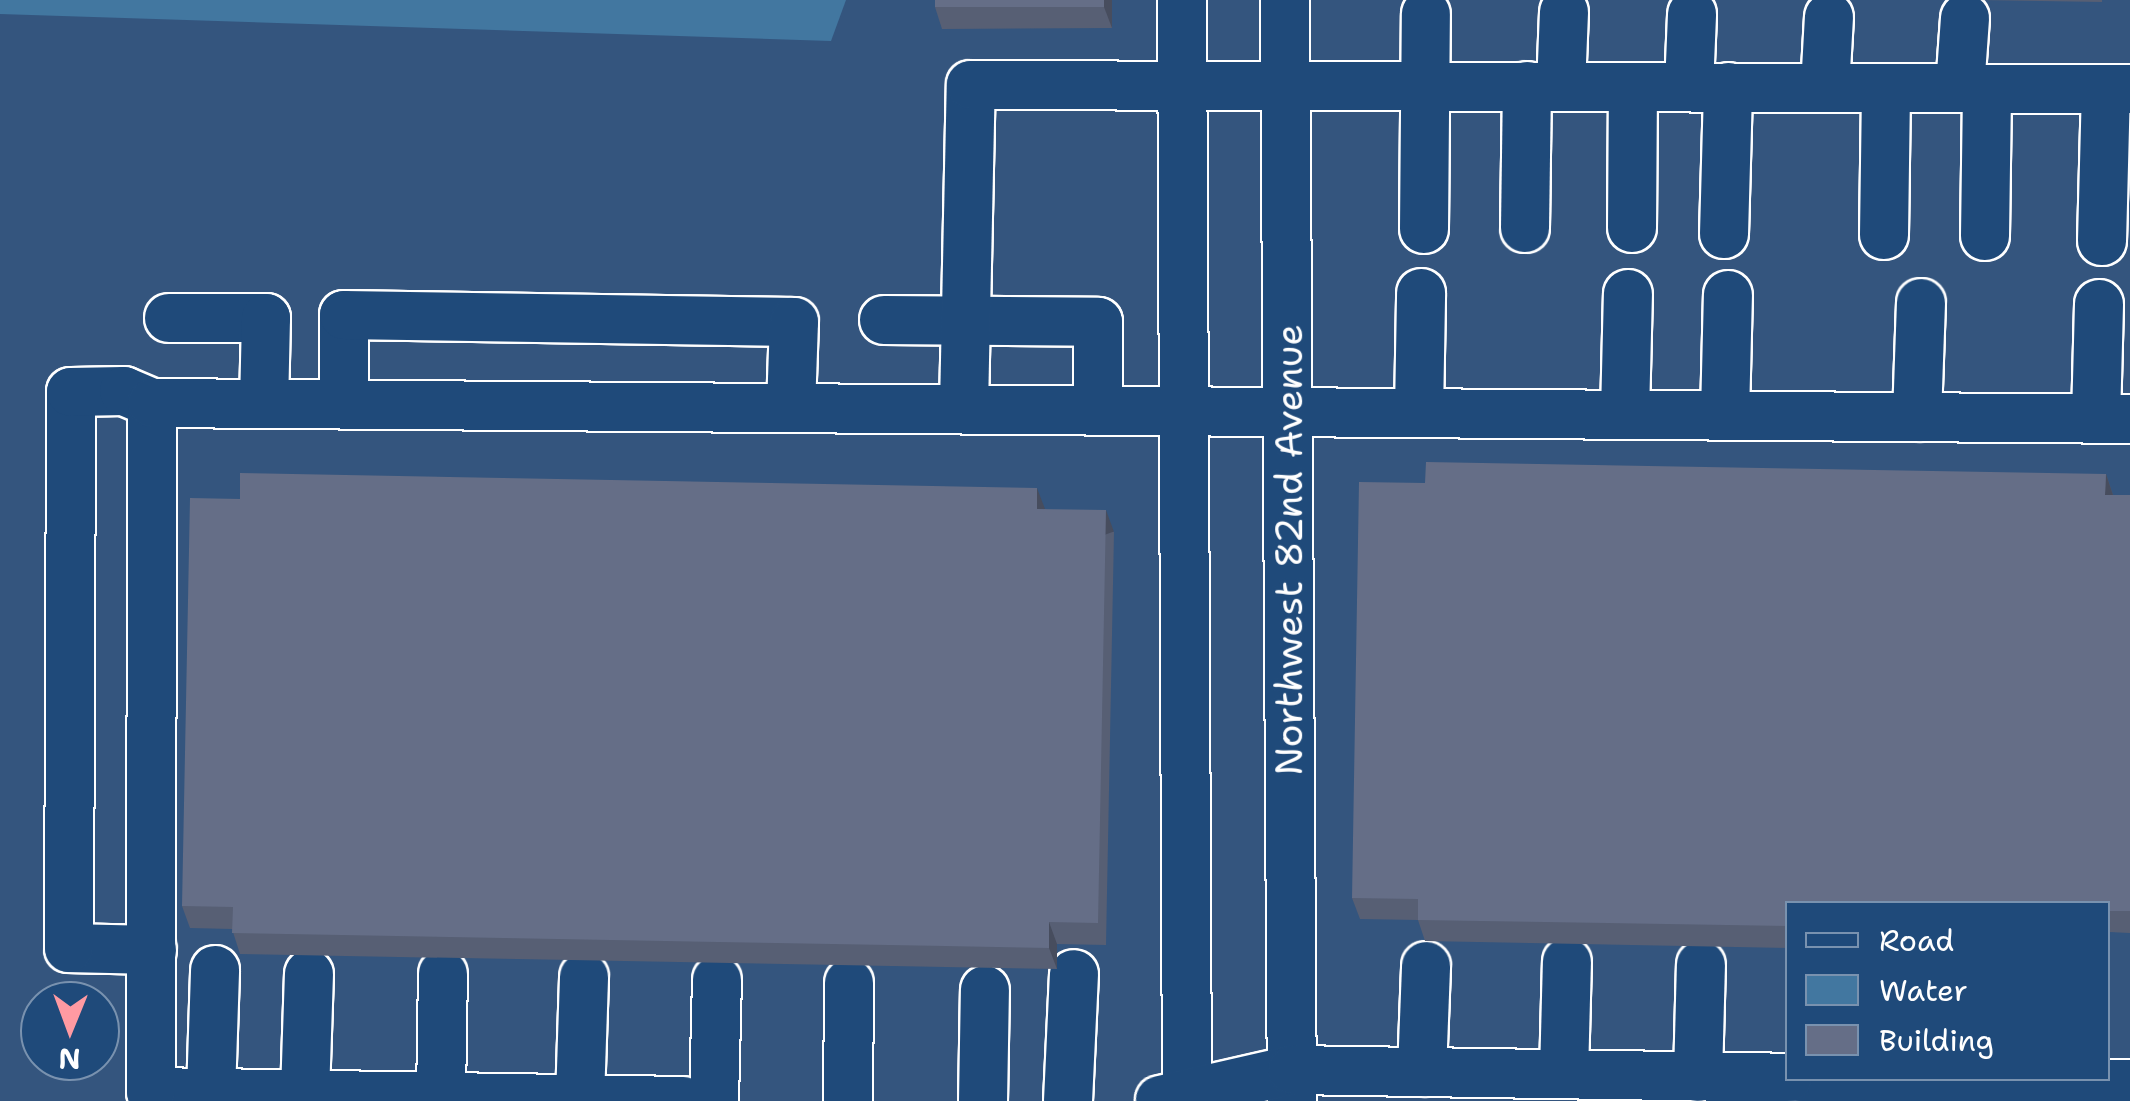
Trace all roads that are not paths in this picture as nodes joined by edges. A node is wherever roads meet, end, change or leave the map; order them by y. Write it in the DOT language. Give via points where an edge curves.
graph roads {
  1 [pos="1182,0"];
  2 [pos="1286,0"];
  3 [pos="1564,12"];
  4 [pos="1426,14"];
  5 [pos="1692,14"];
  6 [pos="1829,16"];
  7 [pos="1965,18"];
  8 [pos="1182,84"];
  9 [pos="1286,86"];
  10 [pos="1424,86"];
  11 [pos="1544,86"];
  12 [pos="1633,87"];
  13 [pos="1708,87"];
  14 [pos="1825,88"];
  15 [pos="1886,88"];
  16 [pos="1974,88"];
  17 [pos="2118,89"];
  18 [pos="1524,228"];
  19 [pos="1632,228"];
  20 [pos="1424,229"];
  21 [pos="1724,234"];
  22 [pos="1884,234"];
  23 [pos="1985,236"];
  24 [pos="2102,241"];
  25 [pos="1421,293"];
  26 [pos="1628,294"];
  27 [pos="1728,295"];
  28 [pos="1921,303"];
  29 [pos="2099,304"];
  30 [pos="169,318"];
  31 [pos="884,320"];
  32 [pos="966,320"];
  33 [pos="152,403"];
  34 [pos="264,404"];
  35 [pos="344,404"];
  36 [pos="791,406"];
  37 [pos="964,408"];
  38 [pos="1098,408"];
  39 [pos="1184,409"];
  40 [pos="1288,412"];
  41 [pos="1419,412"];
  42 [pos="1625,414"];
  43 [pos="1725,416"];
  44 [pos="1917,417"];
  45 [pos="2113,419"];
  46 [pos="152,950"];
  47 [pos="1567,962"];
  48 [pos="1701,965"];
  49 [pos="1426,966"];
  50 [pos="215,970"];
  51 [pos="309,974"];
  52 [pos="444,974"];
  53 [pos="1074,974"];
  54 [pos="584,978"];
  55 [pos="716,980"];
  56 [pos="848,983"];
  57 [pos="984,990"];
  58 [pos="1907,1081"];
  59 [pos="1447,1082"];
  60 [pos="1586,1083"];
  61 [pos="1743,1083"];
  62 [pos="1292,1086"];
  63 [pos="2092,1086"];
  64 [pos="1975,1087"];
  65 [pos="305,1094"];
  66 [pos="150,1096"];
  67 [pos="226,1096"];
  68 [pos="441,1097"];
  69 [pos="1177,1097"];
  70 [pos="370,1098"];
  71 [pos="580,1099"];
  72 [pos="508,1100"];
  73 [pos="657,1101"];
  74 [pos="683,1101"];
  75 [pos="714,1101"];
  76 [pos="848,1101"];
  77 [pos="982,1101"];
  78 [pos="1068,1101"];
  1 -- 8 [label="street"];
  2 -- 9 [label="street, Northwest 82nd Avenue"];
  3 -- 11 [label="street"];
  4 -- 10 [label="street"];
  5 -- 13 [label="street"];
  6 -- 14 [label="street"];
  7 -- 16 [label="street"];
  8 -- 9 [label="street"];
  8 -- 32 [label="street" via="971,85"];
  8 -- 39 [label="street"];
  9 -- 10 [label="street"];
  9 -- 40 [label="street, Northwest 82nd Avenue"];
  10 -- 11 [label="street"];
  10 -- 20 [label="street"];
  11 -- 12 [label="street"];
  11 -- 18 [label="street"];
  12 -- 13 [label="street"];
  12 -- 19 [label="street"];
  13 -- 14 [label="street"];
  13 -- 21 [label="street"];
  14 -- 15 [label="street"];
  15 -- 16 [label="street"];
  15 -- 22 [label="street"];
  16 -- 17 [label="street"];
  16 -- 23 [label="street"];
  17 -- 24 [label="street"];
  25 -- 41 [label="street"];
  26 -- 42 [label="street"];
  27 -- 43 [label="street"];
  28 -- 44 [label="street"];
  29 -- 45 [label="street"];
  30 -- 34 [label="street" via="266,318"];
  31 -- 32 [label="street"];
  32 -- 37 [label="street"];
  32 -- 38 [label="street" via="1098,322"];
  33 -- 34 [label="street"];
  33 -- 46 [label="street"];
  33 -- 46 [label="street" via="124,391 71,392 69,948"];
  34 -- 35 [label="street"];
  35 -- 36 [label="street"];
  35 -- 36 [label="street" via="344,315 794,322"];
  36 -- 37 [label="street"];
  37 -- 38 [label="street"];
  38 -- 39 [label="street"];
  39 -- 40 [label="street"];
  39 -- 69 [label="street"];
  40 -- 41 [label="street"];
  40 -- 62 [label="street, Northwest 82nd Avenue"];
  41 -- 42 [label="street"];
  42 -- 43 [label="street"];
  43 -- 44 [label="street"];
  44 -- 45 [label="street"];
  46 -- 66 [label="street"];
  47 -- 60 [label="street"];
  48 -- 61 [label="street"];
  49 -- 59 [label="street"];
  50 -- 67 [label="street"];
  51 -- 65 [label="street"];
  52 -- 68 [label="street"];
  53 -- 78 [label="street"];
  54 -- 71 [label="street"];
  55 -- 75 [label="street"];
  56 -- 76 [label="street"];
  57 -- 77 [label="street"];
  58 -- 64 [label="street"];
  59 -- 60 [label="street"];
  59 -- 62 [label="street"];
  60 -- 61 [label="street"];
  62 -- 69 [label="street"];
  63 -- 64 [label="street"];
  65 -- 67 [label="street"];
  65 -- 70 [label="street"];
  66 -- 67 [label="street"];
  68 -- 70 [label="street"];
  68 -- 72 [label="street"];
  71 -- 72 [label="street"];
  71 -- 73 [label="street"];
  73 -- 74 [label="street"];
}
